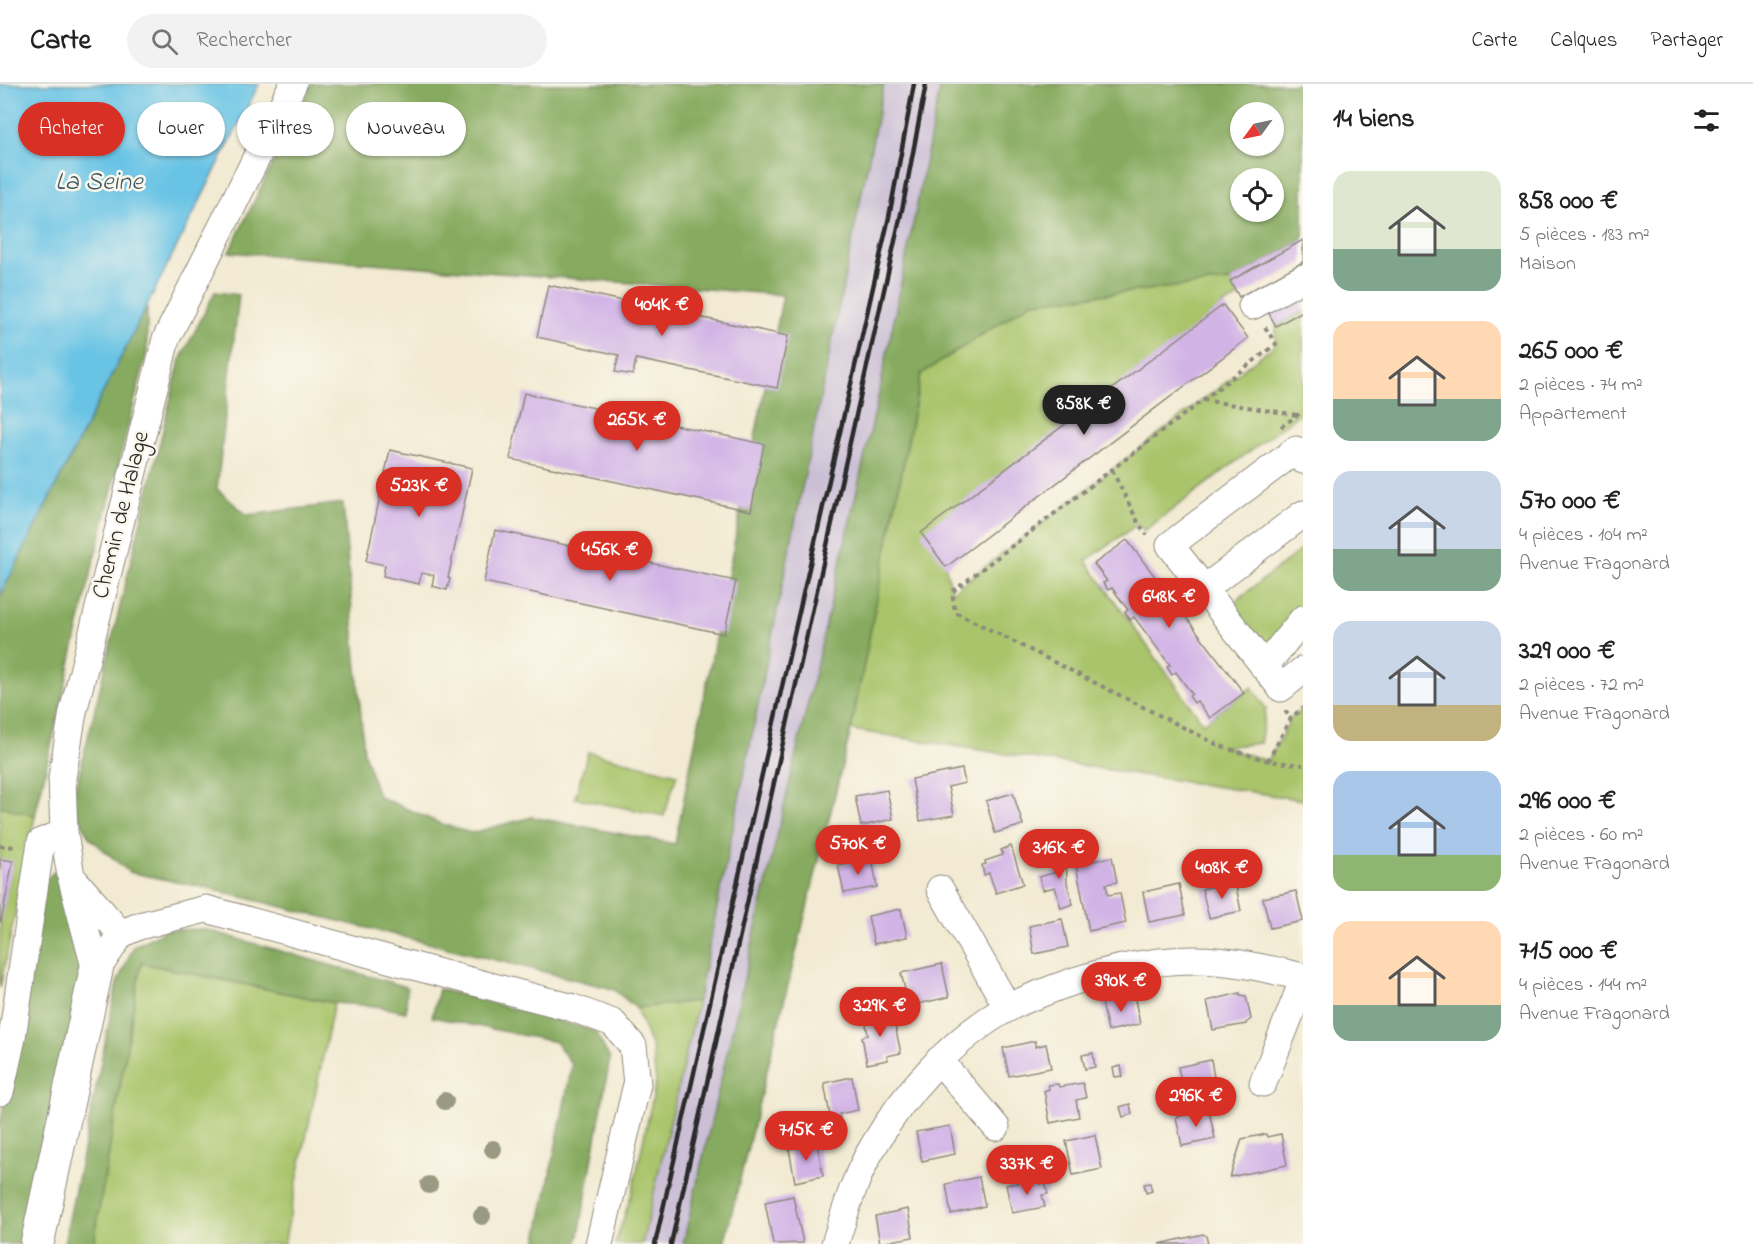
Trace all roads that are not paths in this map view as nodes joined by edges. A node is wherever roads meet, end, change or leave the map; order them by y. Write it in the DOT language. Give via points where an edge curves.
graph roads {
  1 [pos="293,84"];
  2 [pos="1303,278"];
  3 [pos="1252,306"];
  4 [pos="1303,460"];
  5 [pos="1303,514"];
  6 [pos="1204,589"];
  7 [pos="1303,619"];
  8 [pos="1264,667"];
  9 [pos="1303,670"];
  10 [pos="64,833"];
  11 [pos="71,876"];
  12 [pos="940,889"];
  13 [pos="122,934"];
  14 [pos="96,970"];
  15 [pos="1303,979"];
  16 [pos="1008,1008"];
  17 [pos="939,1060"];
  18 [pos="1263,1083"];
  19 [pos="0,1092"];
  20 [pos="996,1127"];
  21 [pos="37,1244"];
  22 [pos="599,1244"];
  23 [pos="835,1244"];
  1 -- 10 [label="street, Chemin de Halage" via="166,339 73,712 62,778"];
  2 -- 3 [label="street"];
  4 -- 6 [label="street" via="1296,450 1170,545"];
  5 -- 6 [label="street"];
  6 -- 8 [label="street"];
  7 -- 8 [label="street"];
  8 -- 9 [label="street" via="1281,688"];
  10 -- 11 [label="street, Chemin de Halage"];
  10 -- 19 [label="street" via="41,842 12,1038"];
  11 -- 13 [label="street"];
  11 -- 14 [label="street, Chemin de Halage"];
  12 -- 16 [label="street"];
  13 -- 14 [label="street"];
  13 -- 22 [label="street" via="138,926 206,909 570,1007 613,1023 633,1046 637,1084"];
  14 -- 21 [label="main road"];
  15 -- 16 [label="street" via="1244,964 1152,962 1061,985"];
  15 -- 18 [label="street"];
  16 -- 17 [label="street"];
  17 -- 20 [label="street"];
  17 -- 23 [label="street" via="872,1147"];
}
